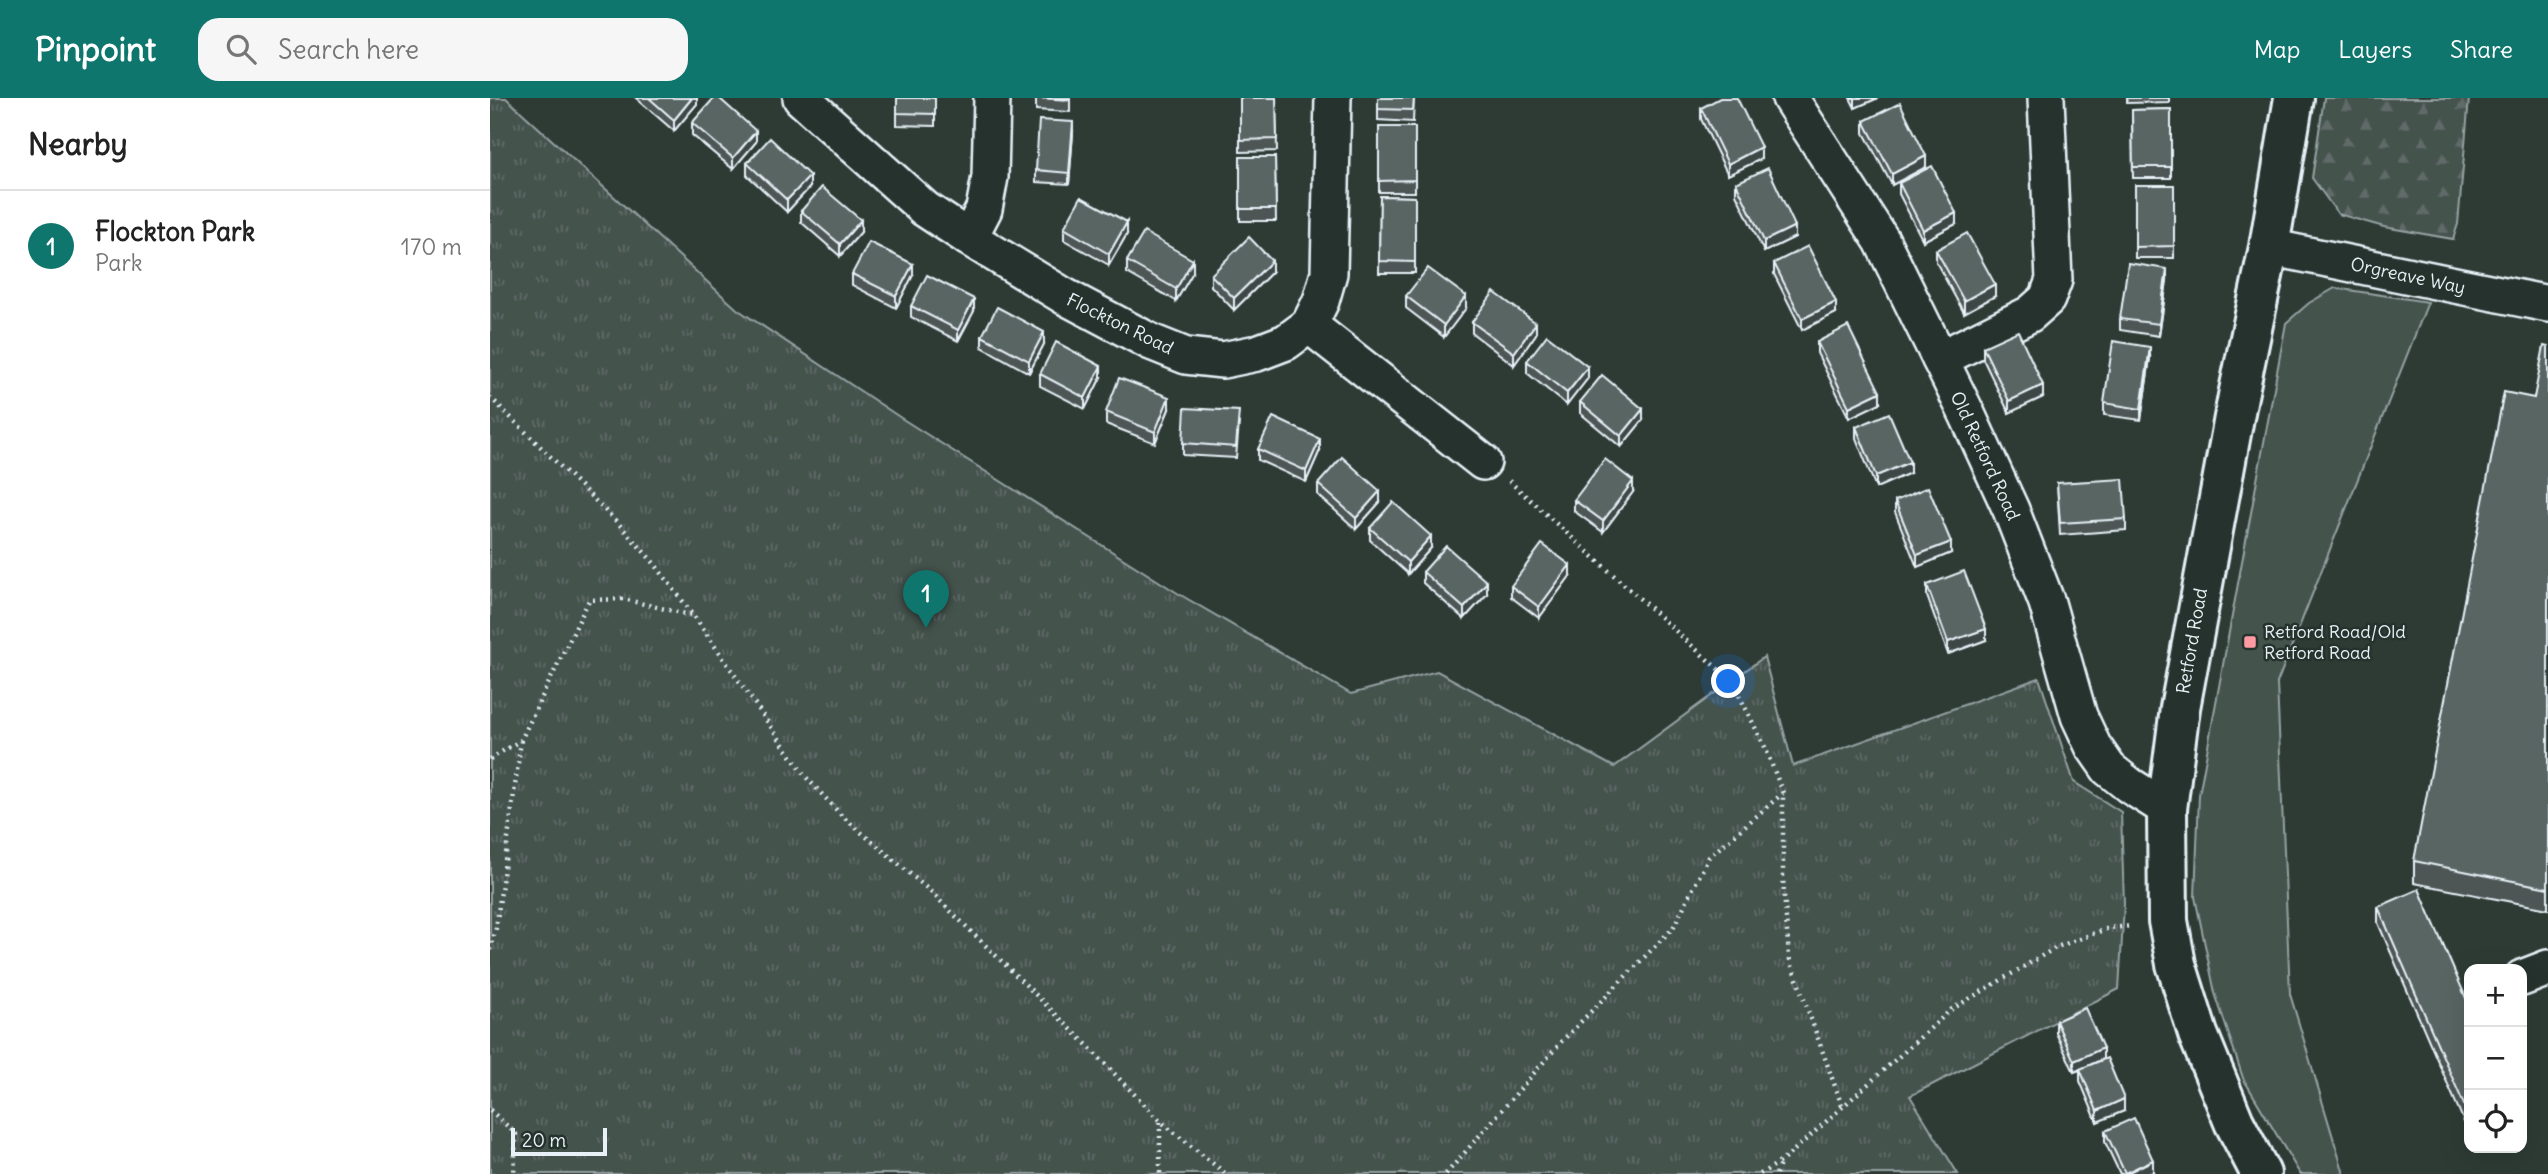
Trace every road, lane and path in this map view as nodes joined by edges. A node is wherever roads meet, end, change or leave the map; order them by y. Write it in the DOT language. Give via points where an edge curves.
graph roads {
  1 [pos="801,98"];
  2 [pos="992,98"];
  3 [pos="1333,98"];
  4 [pos="1790,98"];
  5 [pos="2046,98"];
  6 [pos="2294,98"];
  7 [pos="969,238"];
  8 [pos="2269,247"];
  9 [pos="2548,304"];
  10 [pos="1309,325"];
  11 [pos="1940,359"];
  12 [pos="490,397"];
  13 [pos="1483,462"];
  14 [pos="694,616"];
  15 [pos="521,740"];
  16 [pos="490,759"];
  17 [pos="1783,793"];
  18 [pos="2167,809"];
  19 [pos="2168,921"];
  20 [pos="490,950"];
  21 [pos="2548,968"];
  22 [pos="2527,976"];
  23 [pos="1842,1106"];
  24 [pos="490,1110"];
  25 [pos="1160,1121"];
  26 [pos="1782,1161"];
  27 [pos="514,1174"];
  28 [pos="1160,1174"];
  29 [pos="1226,1174"];
  30 [pos="1446,1174"];
  31 [pos="1760,1174"];
  32 [pos="1776,1174"];
  33 [pos="2261,1174"];
  1 -- 7 [label="street, Flockton Road" via="925,209"];
  2 -- 7 [label="street" via="990,177 984,209"];
  3 -- 10 [label="street" via="1329,273"];
  4 -- 11 [label="street, Old Retford Road" via="1882,241"];
  5 -- 11 [label="street" via="2054,281 2047,299 2030,314"];
  6 -- 8 [label="main road, Retford Road"];
  7 -- 10 [label="street, Flockton Road" via="1064,296 1185,356 1223,360 1257,353 1286,342"];
  8 -- 9 [label="street, Orgreave Way"];
  8 -- 18 [label="main road, Retford Road" via="2182,695"];
  10 -- 13 [label="street"];
  11 -- 18 [label="street, Old Retford Road" via="2011,510 2093,746 2109,769"];
  12 -- 14 [label="path" via="617,522"];
  13 -- 17 [label="path" via="1522,491 1718,669 1738,694"];
  14 -- 15 [label="path" via="623,599 589,600"];
  14 -- 25 [label="path" via="805,776 842,816 928,889"];
  15 -- 16 [label="path"];
  15 -- 20 [label="path"];
  17 -- 23 [label="path" via="1789,957"];
  17 -- 30 [label="path" via="1709,857 1673,928 1562,1041"];
  18 -- 19 [label="main road, Retford Road"];
  19 -- 23 [label="path" via="2109,928 2057,947 1952,1009"];
  19 -- 33 [label="main road, Retford Road" via="2198,1034"];
  21 -- 22 [label="street"];
  23 -- 26 [label="path"];
  24 -- 27 [label="path" via="516,1135"];
  25 -- 28 [label="path"];
  25 -- 29 [label="path"];
  26 -- 31 [label="path"];
  26 -- 32 [label="path"];
}
